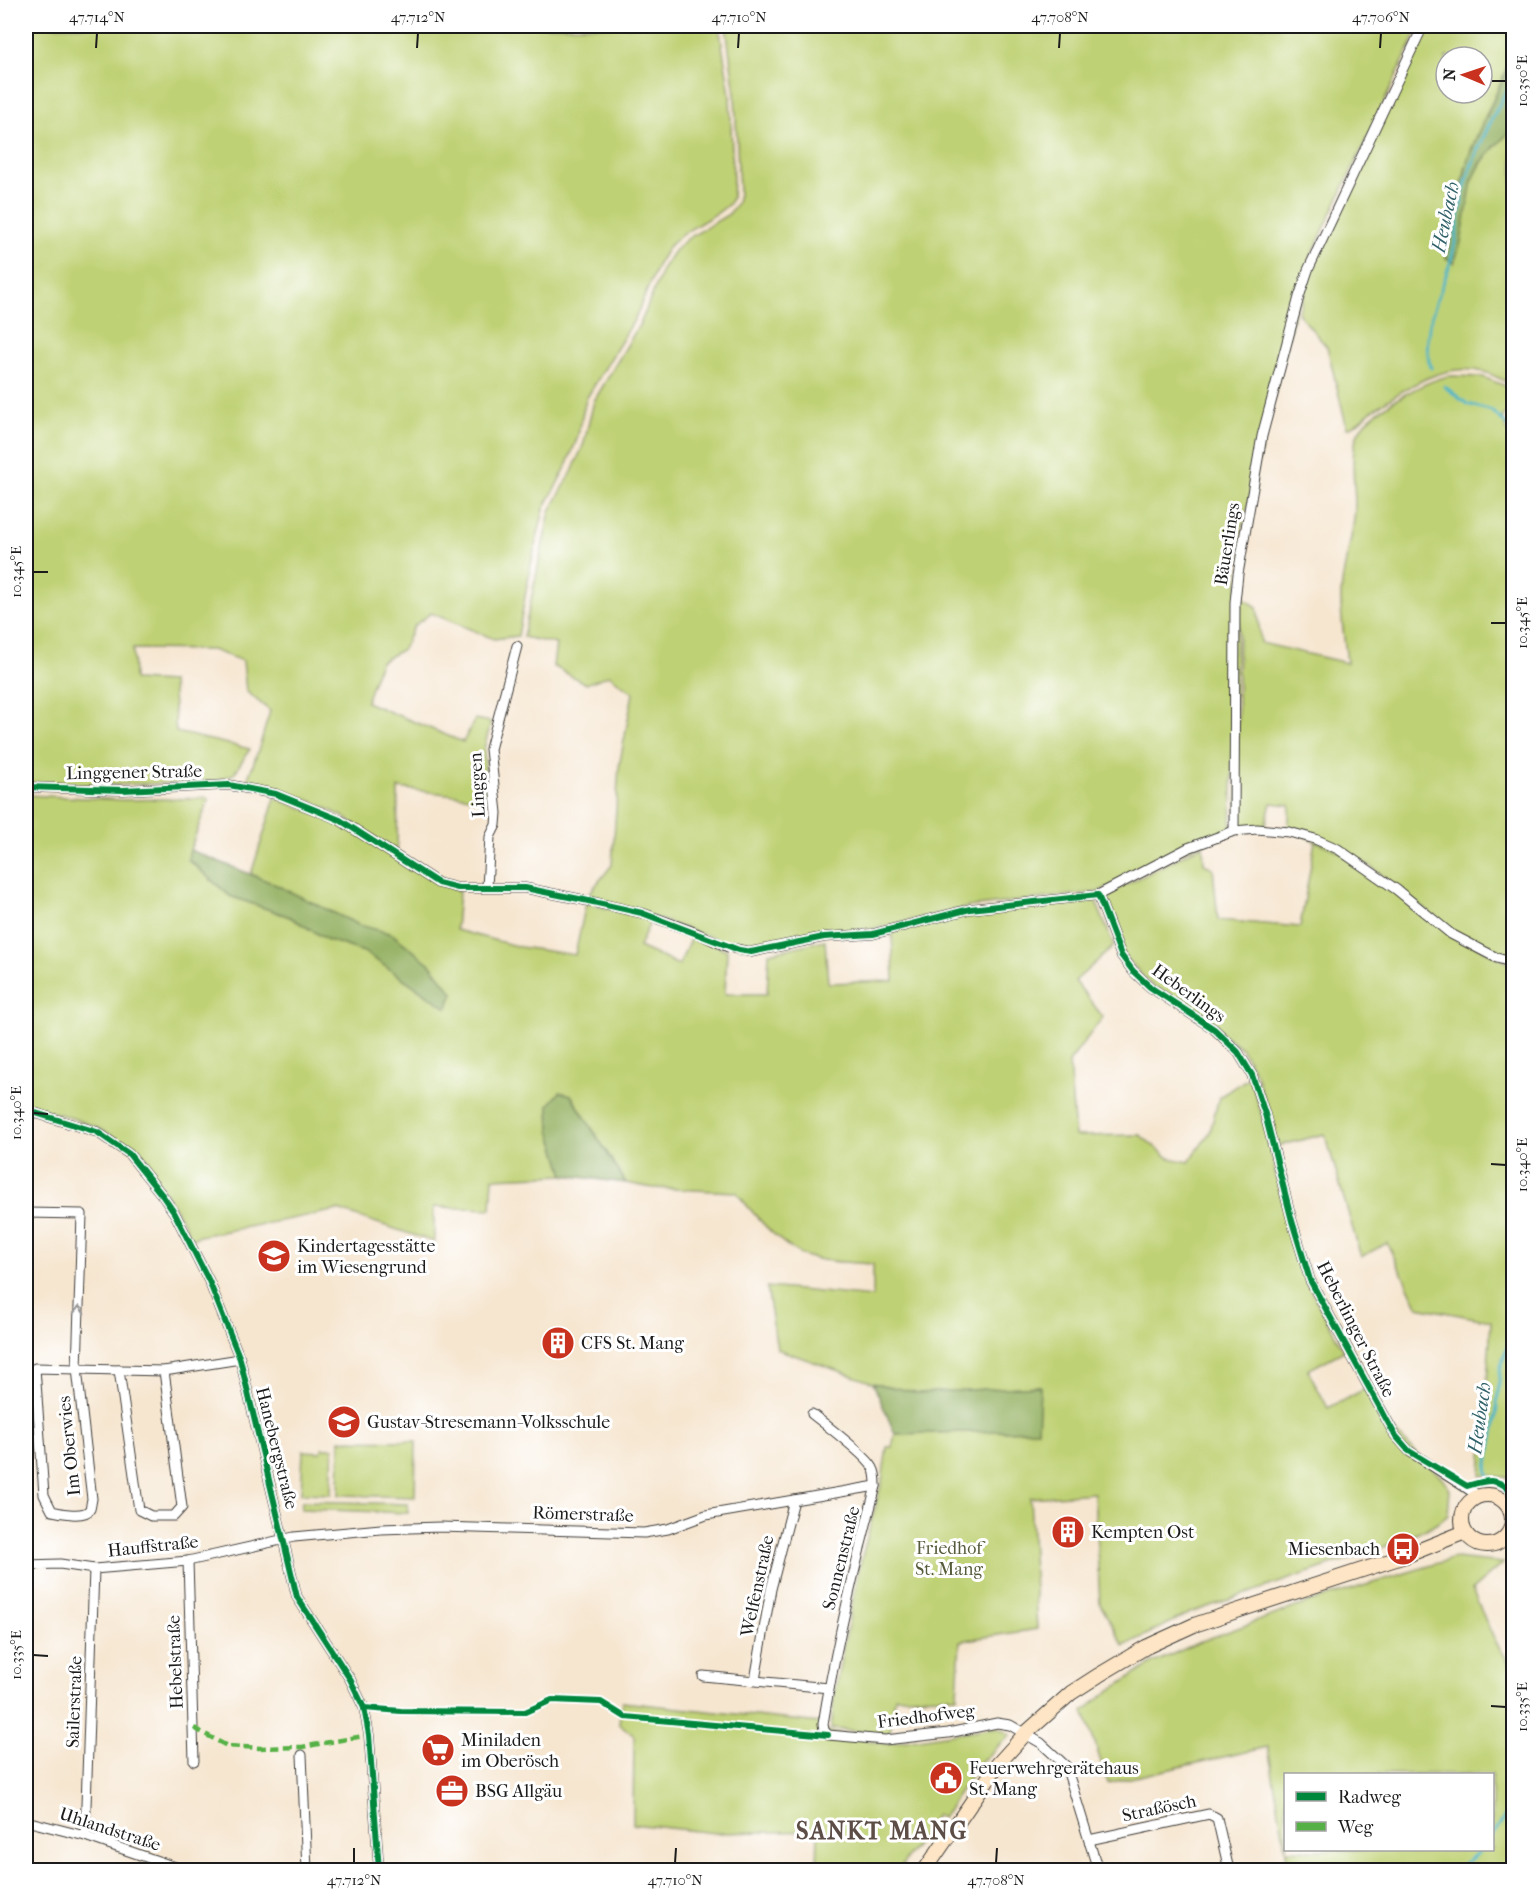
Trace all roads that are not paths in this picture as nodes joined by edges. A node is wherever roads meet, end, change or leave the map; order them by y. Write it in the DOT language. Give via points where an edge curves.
graph roads {
  1 [pos="1423,26"];
  2 [pos="517,646"];
  3 [pos="26,787"];
  4 [pos="1234,831"];
  5 [pos="487,887"];
  6 [pos="1098,895"];
  7 [pos="1514,963"];
  8 [pos="26,1110"];
  9 [pos="1265,1114"];
  10 [pos="26,1213"];
  11 [pos="240,1359"];
  12 [pos="77,1369"];
  13 [pos="119,1370"];
  14 [pos="164,1371"];
  15 [pos="812,1414"];
  16 [pos="876,1486"];
  17 [pos="1479,1496"];
  18 [pos="794,1500"];
  19 [pos="1512,1507"];
  20 [pos="1465,1532"];
  21 [pos="283,1539"];
  22 [pos="1510,1543"];
  23 [pos="188,1562"];
  24 [pos="26,1565"];
  25 [pos="94,1569"];
  26 [pos="703,1676"];
  27 [pos="755,1680"];
  28 [pos="829,1688"];
  29 [pos="828,1735"];
  30 [pos="1023,1736"];
  31 [pos="302,1755"];
  32 [pos="194,1761"];
  33 [pos="26,1821"];
  34 [pos="85,1836"];
  35 [pos="1089,1840"];
  36 [pos="184,1870"];
  37 [pos="306,1870"];
  38 [pos="379,1870"];
  39 [pos="925,1870"];
  40 [pos="1098,1870"];
  41 [pos="1229,1870"];
  1 -- 4 [label="street, Bäuerlings" via="1308,270 1262,436 1235,602"];
  2 -- 5 [label="street, Linggen" via="490,749 497,813 490,837"];
  3 -- 5 [label="street, Linggener Straße" via="123,790 228,785 276,794 340,820 438,883 458,888"];
  4 -- 6 [label="street" via="1188,848"];
  4 -- 7 [label="street" via="1289,832 1338,849 1451,934"];
  5 -- 6 [label="street, Linggener Straße" via="525,888 642,913 728,947 752,952 824,937 873,934 970,909"];
  6 -- 9 [label="street, Heberlings" via="1121,955 1133,971 1150,987 1214,1029 1235,1049 1252,1075"];
  8 -- 11 [label="street, Hanebergstraße" via="97,1132 129,1155 175,1214 209,1281"];
  9 -- 17 [label="street, Heberlinger Straße" via="1310,1280 1383,1416 1409,1451"];
  12 -- 10 [label="street, Im Oberwies, one-way" via="82,1214"];
  11 -- 14 [label="street, Im Oberwies"];
  11 -- 21 [label="street, Hanebergstraße"];
  12 -- 12 [label="street, Im Oberwies" via="35,1368 44,1495 52,1511 63,1514 85,1514 92,1500"];
  12 -- 13 [label="street, Im Oberwies"];
  13 -- 14 [label="street, Im Oberwies"];
  13 -- 14 [label="street" via="139,1510 151,1516 174,1516 182,1507"];
  15 -- 16 [label="street, Sonnenstraße" via="873,1467"];
  16 -- 18 [label="street, Römerstraße"];
  16 -- 28 [label="street, Sonnenstraße"];
  17 -- 19 [label="main road" via="1490,1494"];
  17 -- 20 [label="main road" via="1467,1504 1462,1516"];
  18 -- 21 [label="street, Römerstraße" via="706,1515 644,1533 441,1527"];
  18 -- 27 [label="street, Welfenstraße" via="771,1589"];
  19 -- 22 [label="main road"];
  20 -- 22 [label="main road" via="1484,1546"];
  20 -- 30 [label="main road" via="1416,1553 1194,1625 1146,1647 1074,1692"];
  21 -- 23 [label="street, Hauffstraße"];
  21 -- 38 [label="street, Hanebergstraße" via="297,1598 350,1679 364,1708"];
  23 -- 25 [label="street, Hauffstraße"];
  23 -- 32 [label="street, Hebelstraße"];
  24 -- 25 [label="street, Hauffstraße"];
  25 -- 34 [label="street, Sailerstraße"];
  26 -- 27 [label="street"];
  27 -- 28 [label="street"];
  28 -- 29 [label="street, Sonnenstraße" via="823,1724"];
  29 -- 30 [label="street, Friedhofweg" via="885,1740 997,1723 1010,1725"];
  30 -- 35 [label="street, Friedhofweg" via="1041,1743 1066,1766"];
  30 -- 39 [label="main road" via="1002,1759"];
  31 -- 37 [label="street"];
  33 -- 34 [label="street, Uhlandstraße"];
  34 -- 36 [label="street, Uhlandstraße"];
  35 -- 40 [label="street, Friedhofweg"];
  35 -- 41 [label="street, Straßösch" via="1209,1814 1217,1818"];
}
